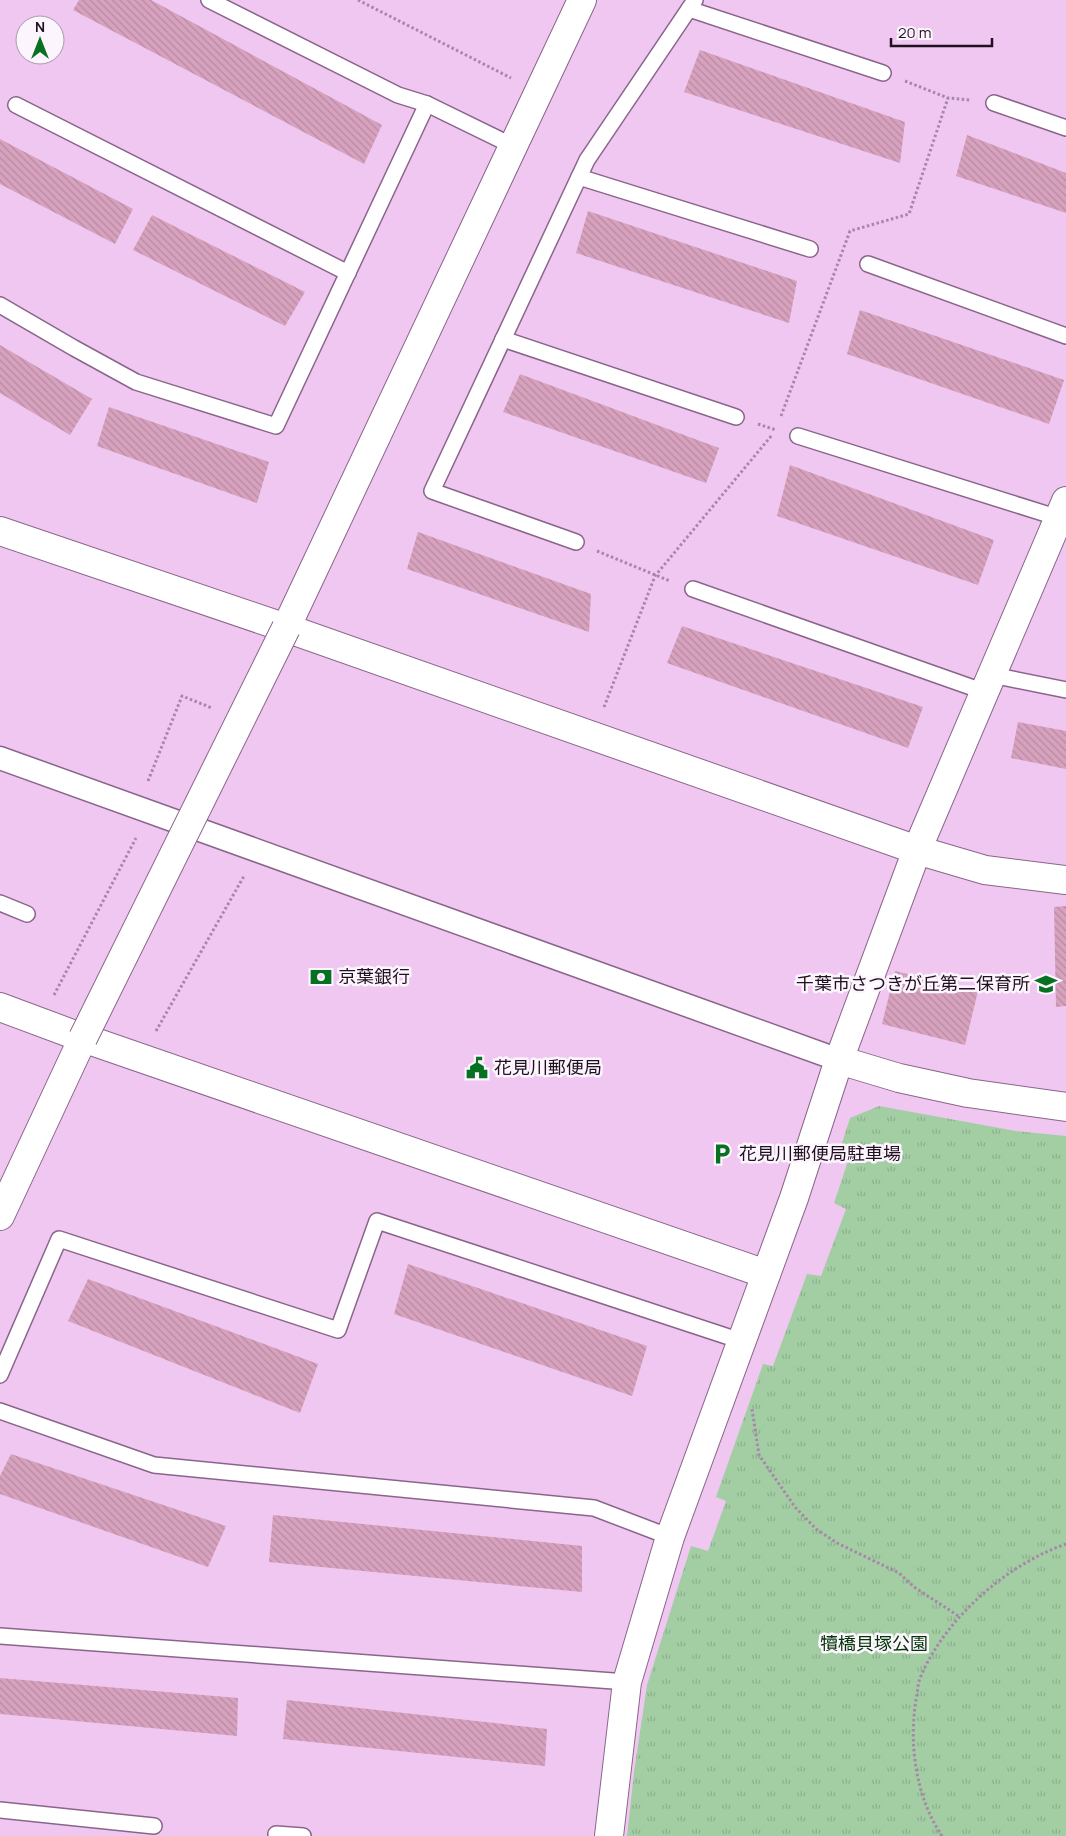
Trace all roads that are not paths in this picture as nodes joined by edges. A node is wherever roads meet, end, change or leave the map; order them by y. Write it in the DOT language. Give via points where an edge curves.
graph roads {
  1 [pos="209,0"];
  2 [pos="582,0"];
  3 [pos="692,4"];
  4 [pos="883,73"];
  5 [pos="994,103"];
  6 [pos="427,104"];
  7 [pos="16,105"];
  8 [pos="1066,128"];
  9 [pos="513,146"];
  10 [pos="579,177"];
  11 [pos="810,249"];
  12 [pos="868,264"];
  13 [pos="348,273"];
  14 [pos="0,304"];
  15 [pos="1066,336"];
  16 [pos="503,339"];
  17 [pos="736,417"];
  18 [pos="798,436"];
  19 [pos="1064,512"];
  20 [pos="0,530"];
  21 [pos="576,542"];
  22 [pos="693,588"];
  23 [pos="286,628"];
  24 [pos="988,684"];
  25 [pos="1066,690"];
  26 [pos="0,758"];
  27 [pos="917,850"];
  28 [pos="1066,880"];
  29 [pos="0,903"];
  30 [pos="27,914"];
  31 [pos="0,1007"];
  32 [pos="83,1038"];
  33 [pos="839,1060"];
  34 [pos="1066,1107"];
  35 [pos="0,1216"];
  36 [pos="766,1274"];
  37 [pos="741,1341"];
  38 [pos="0,1375"];
  39 [pos="0,1411"];
  40 [pos="670,1537"];
  41 [pos="0,1636"];
  42 [pos="627,1682"];
  43 [pos="0,1810"];
  44 [pos="154,1826"];
  45 [pos="276,1834"];
  46 [pos="303,1836"];
  47 [pos="609,1836"];
  1 -- 6 [label="lane" via="398,94"];
  2 -- 9 [label="street"];
  3 -- 4 [label="lane"];
  3 -- 10 [label="lane" via="587,160"];
  5 -- 8 [label="lane"];
  6 -- 9 [label="lane"];
  6 -- 13 [label="lane"];
  7 -- 13 [label="lane"];
  9 -- 23 [label="street"];
  10 -- 11 [label="lane"];
  10 -- 16 [label="lane"];
  12 -- 15 [label="lane"];
  13 -- 14 [label="lane" via="276,426 136,382"];
  16 -- 17 [label="lane"];
  16 -- 21 [label="lane" via="432,491"];
  18 -- 19 [label="lane"];
  19 -- 24 [label="street"];
  20 -- 23 [label="street"];
  22 -- 24 [label="lane"];
  23 -- 27 [label="street"];
  23 -- 32 [label="street, bridge"];
  24 -- 25 [label="lane"];
  24 -- 27 [label="street"];
  26 -- 33 [label="street"];
  27 -- 28 [label="street" via="985,870"];
  27 -- 33 [label="street"];
  29 -- 30 [label="lane"];
  31 -- 32 [label="street"];
  32 -- 35 [label="street"];
  32 -- 36 [label="street"];
  33 -- 34 [label="street" via="898,1078 968,1093"];
  33 -- 36 [label="street"];
  36 -- 37 [label="street"];
  37 -- 38 [label="lane" via="377,1221 338,1330 59,1238"];
  37 -- 40 [label="street"];
  39 -- 40 [label="lane" via="154,1465 594,1508"];
  40 -- 42 [label="street"];
  41 -- 42 [label="lane"];
  42 -- 47 [label="street"];
  43 -- 44 [label="lane"];
  45 -- 46 [label="lane"];
}
